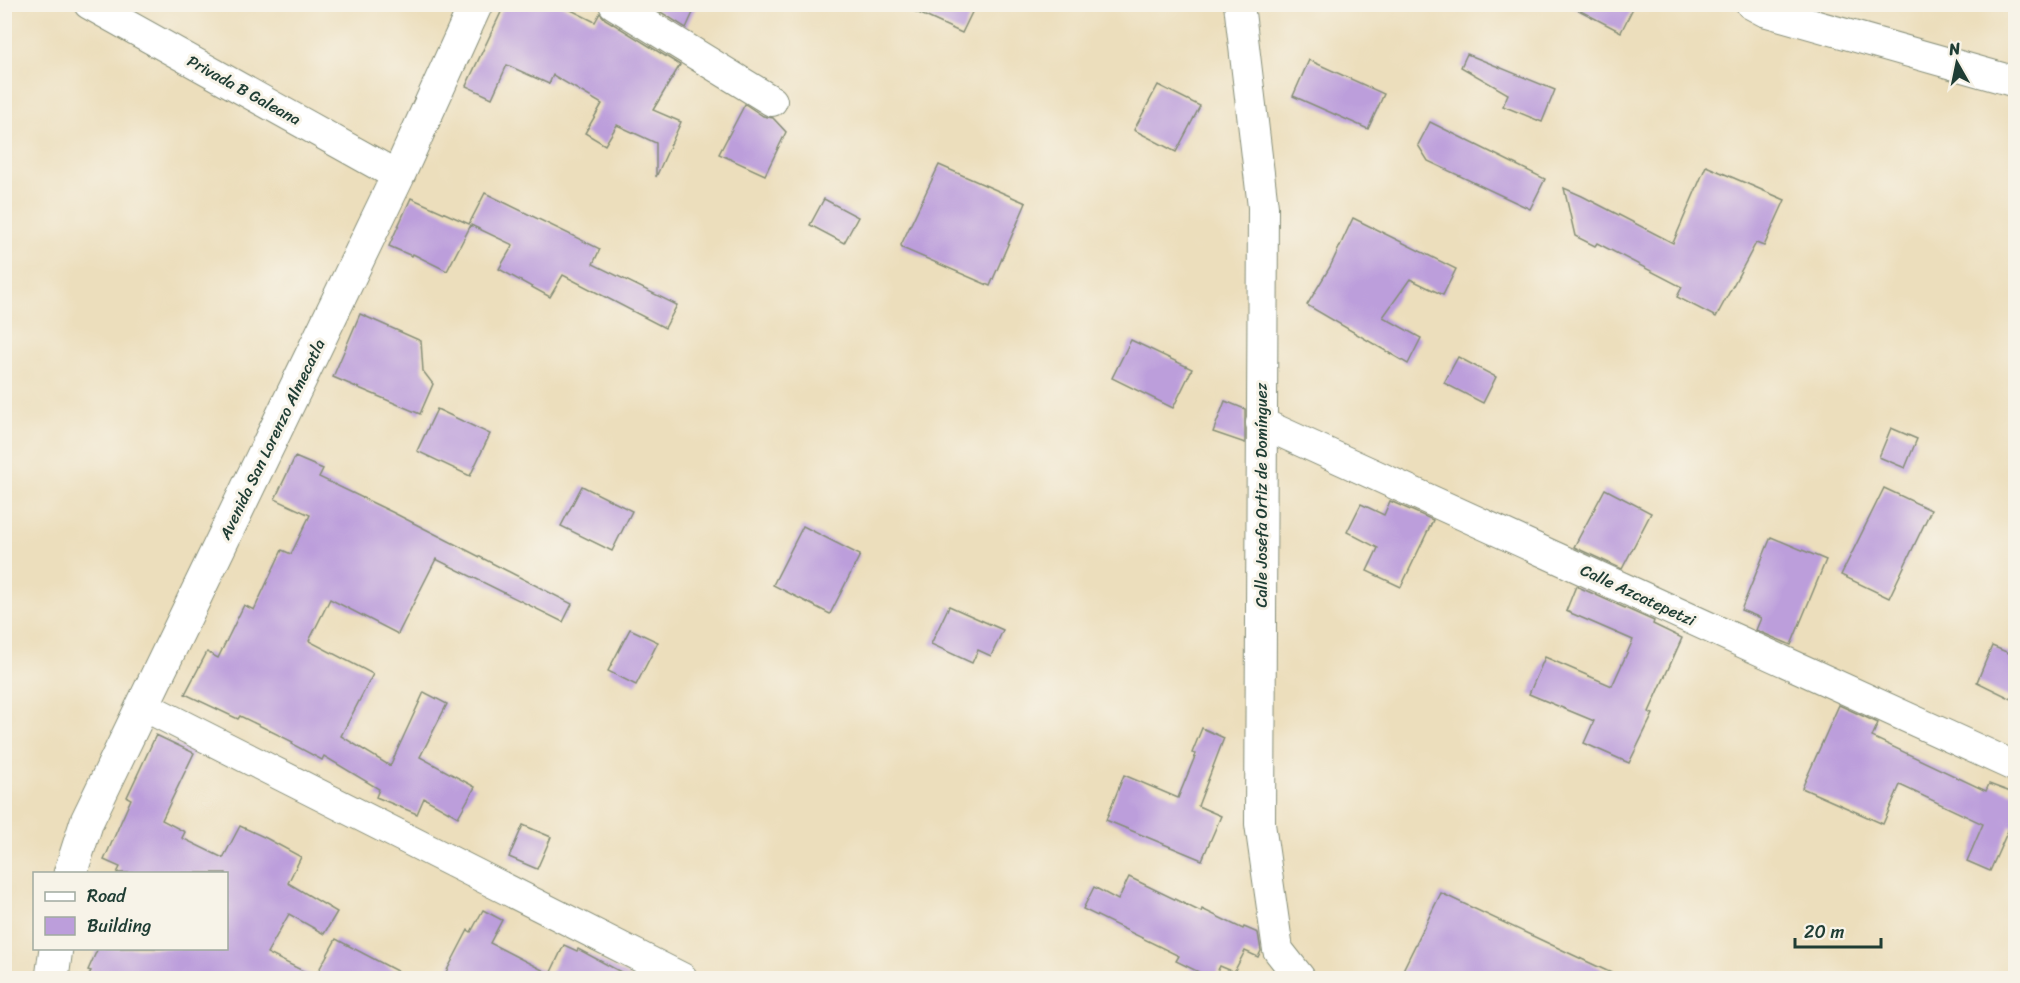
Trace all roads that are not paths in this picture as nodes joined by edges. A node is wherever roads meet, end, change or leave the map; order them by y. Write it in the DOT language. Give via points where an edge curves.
graph roads {
  1 [pos="89,4"];
  2 [pos="476,4"];
  3 [pos="614,4"];
  4 [pos="1239,4"];
  5 [pos="1751,4"];
  6 [pos="2016,82"];
  7 [pos="772,101"];
  8 [pos="398,176"];
  9 [pos="1261,423"];
  10 [pos="144,706"];
  11 [pos="2016,768"];
  12 [pos="70,872"];
  13 [pos="56,950"];
  14 [pos="52,978"];
  15 [pos="682,978"];
  16 [pos="1300,978"];
  1 -- 8 [label="street, Privada B Galeana"];
  2 -- 8 [label="main road, Avenida San Lorenzo Almecatla"];
  3 -- 7 [label="street"];
  4 -- 9 [label="street, Calle Josefa Ortiz de Domínguez" via="1263,207"];
  5 -- 6 [label="street" via="1764,11"];
  8 -- 10 [label="main road, Avenida San Lorenzo Almecatla"];
  9 -- 11 [label="street, Calle Azcatepetzi"];
  9 -- 16 [label="street, Calle Josefa Ortiz de Domínguez" via="1260,824 1278,950"];
  10 -- 12 [label="main road, Avenida San Lorenzo Almecatla" via="87,821"];
  10 -- 15 [label="street"];
  13 -- 14 [label="main road"];
}
